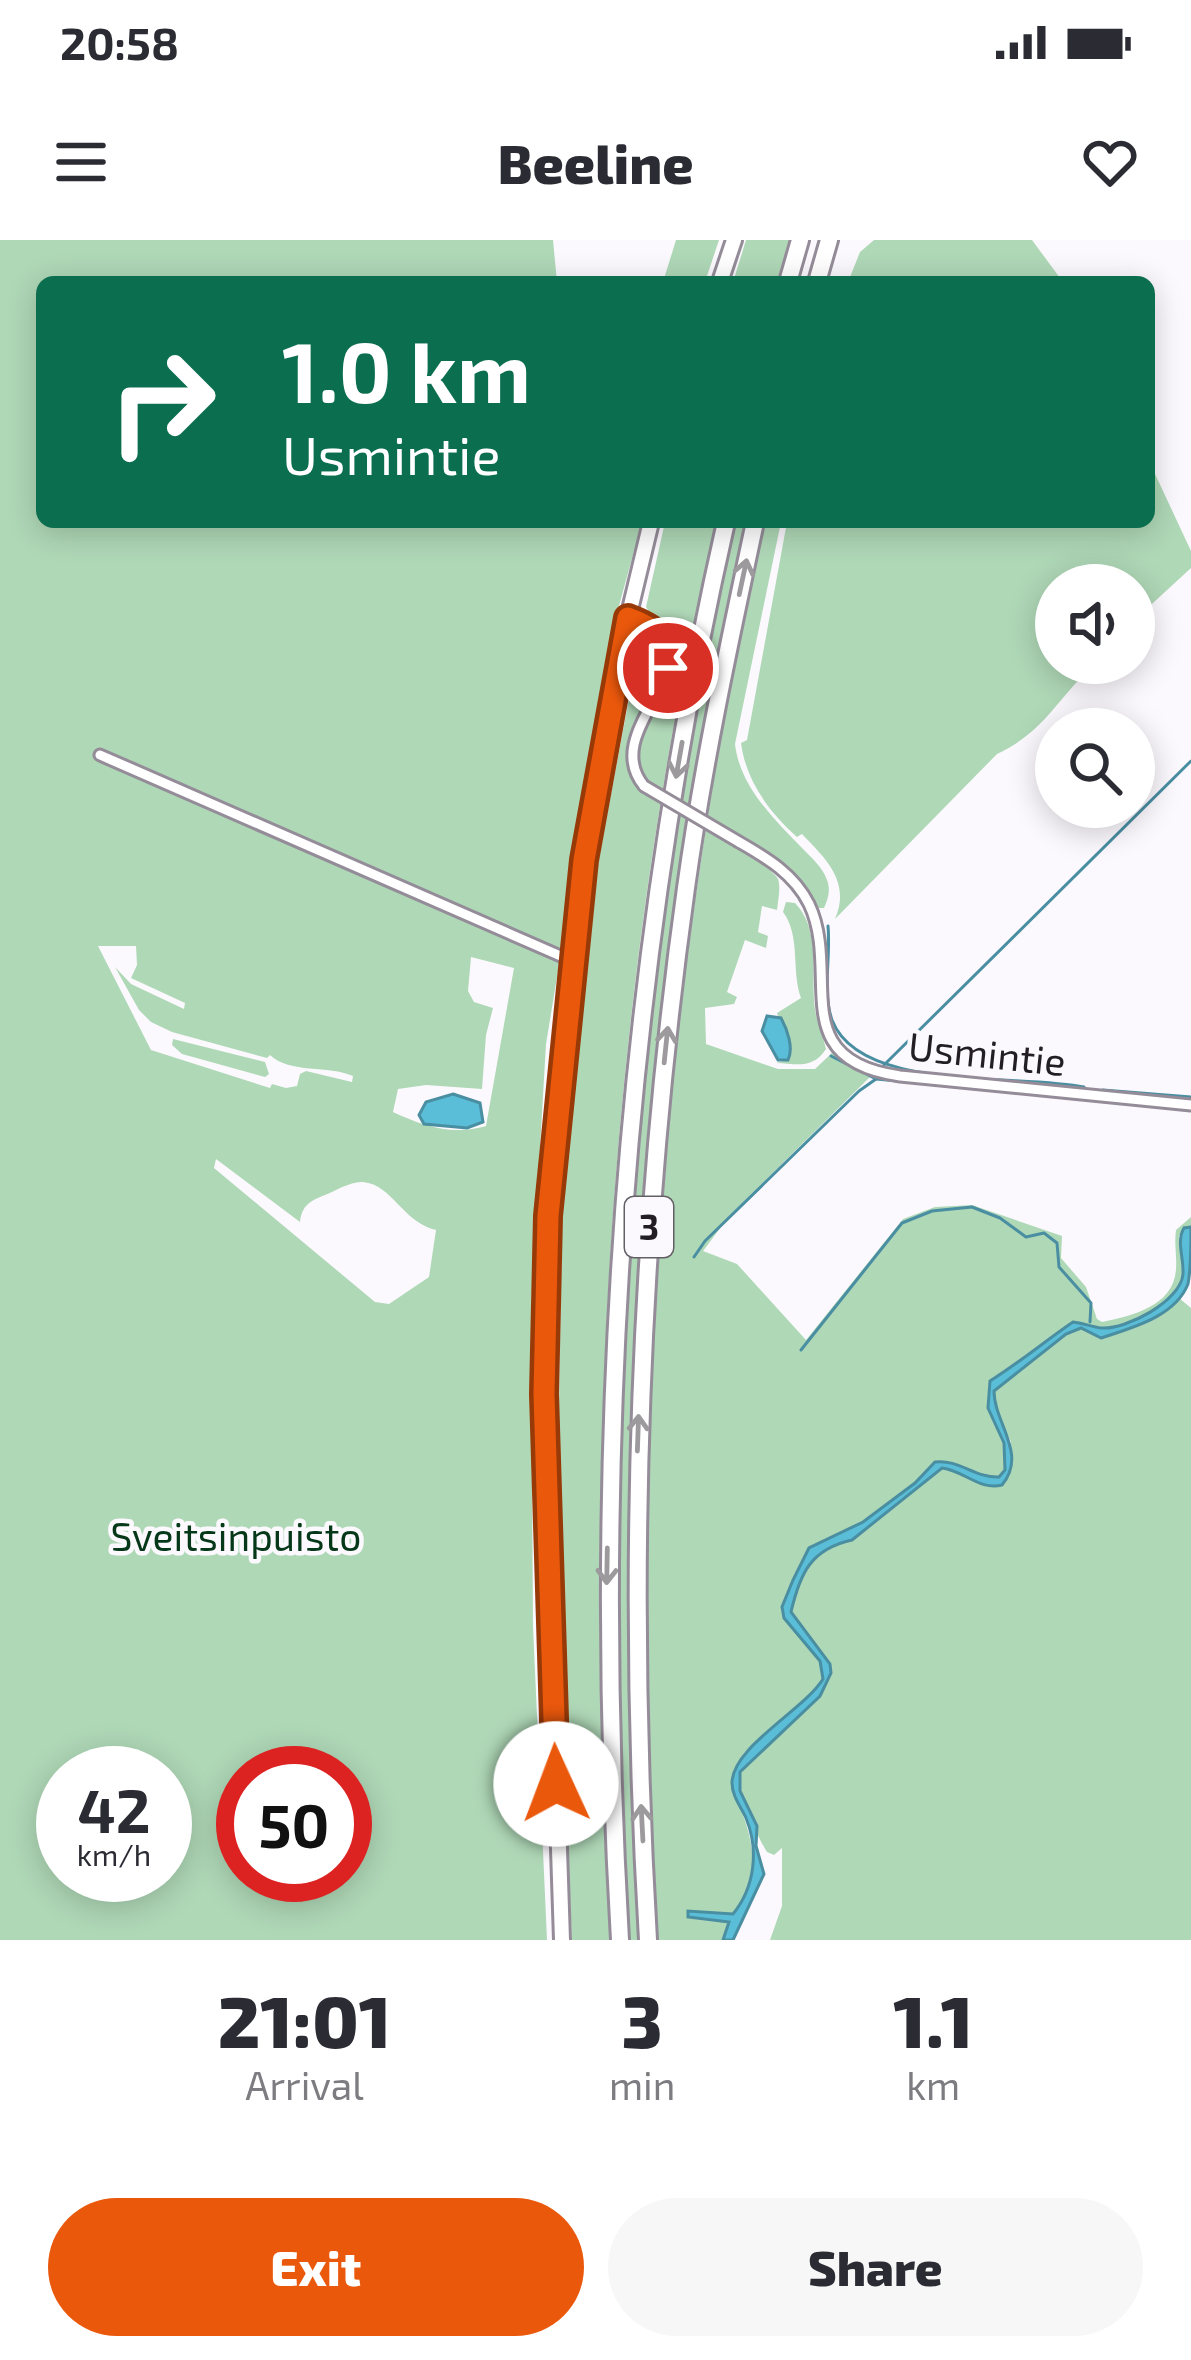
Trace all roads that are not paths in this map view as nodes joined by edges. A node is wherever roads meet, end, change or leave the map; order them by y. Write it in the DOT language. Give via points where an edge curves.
graph roads {
  1 [pos="734,240"];
  2 [pos="800,240"];
  3 [pos="829,240"];
  4 [pos="722,276"];
  5 [pos="790,276"];
  6 [pos="819,276"];
  7 [pos="650,528"];
  8 [pos="725,528"];
  9 [pos="754,528"];
  10 [pos="628,618"];
  11 [pos="100,755"];
  12 [pos="572,961"];
  13 [pos="1191,1105"];
  14 [pos="562,1940"];
  15 [pos="620,1940"];
  16 [pos="648,1940"];
  1 -- 4 [label="main road"];
  2 -- 5 [label="highway"];
  3 -- 6 [label="highway"];
  7 -- 10 [label="main road"];
  8 -- 15 [label="highway, 3, one-way" via="656,902 619,1241 607,1585"];
  16 -- 9 [label="highway, 3, one-way" via="636,1626 647,1254 687,882"];
  10 -- 12 [label="main road"];
  10 -- 13 [label="street, Usmintie, bridge" via="661,635 668,650 667,675 639,726 632,762 644,786 779,867 802,892 819,936 824,1023 839,1048 900,1076"];
  11 -- 12 [label="street"];
  12 -- 14 [label="main road" via="548,1216 544,1394"];
}
